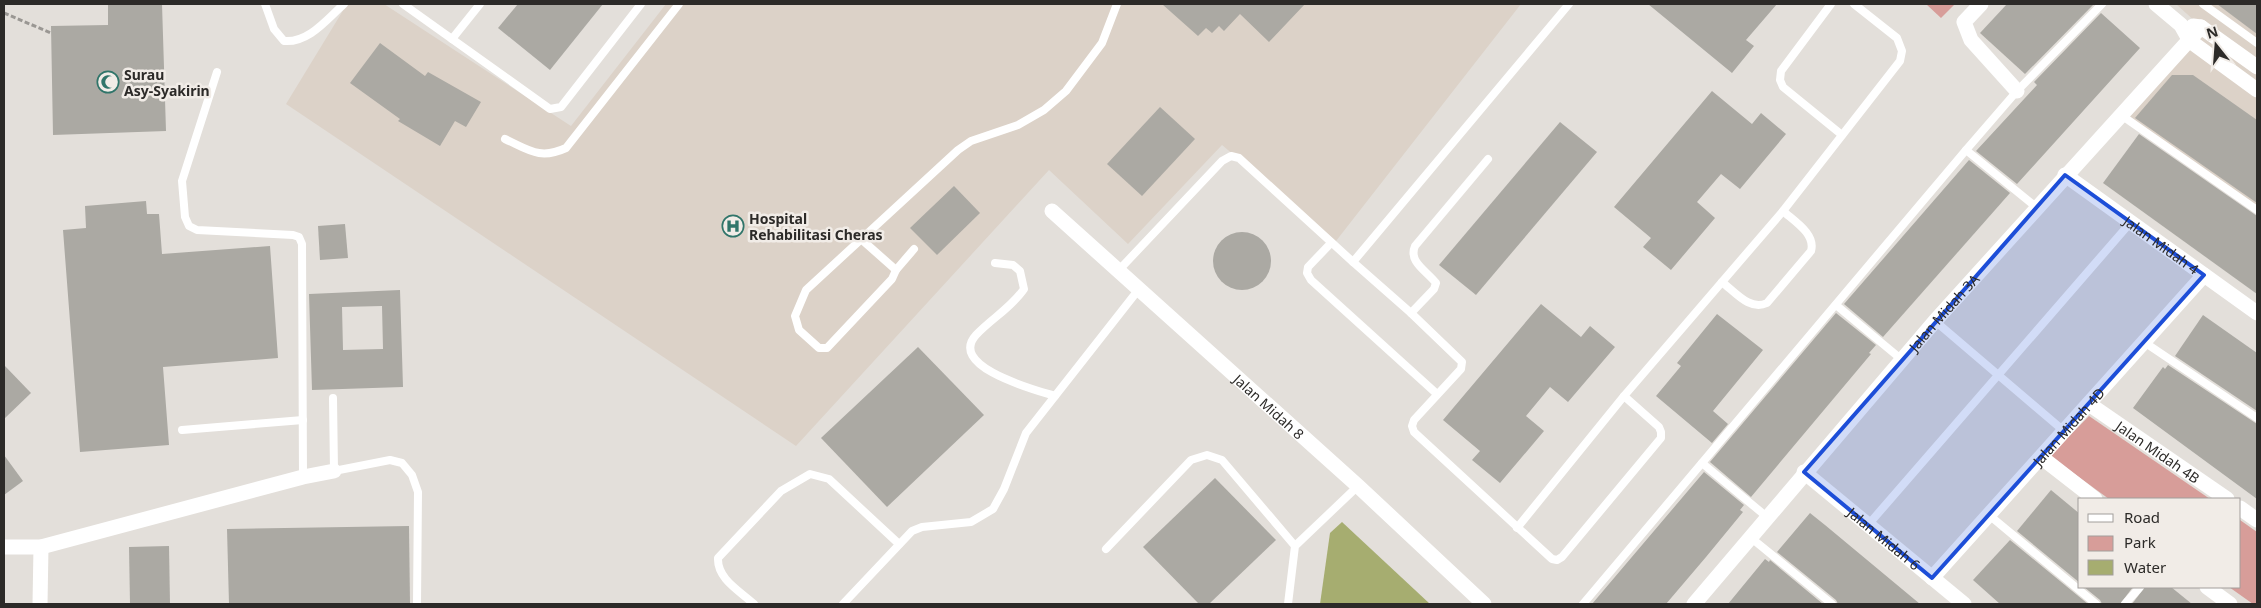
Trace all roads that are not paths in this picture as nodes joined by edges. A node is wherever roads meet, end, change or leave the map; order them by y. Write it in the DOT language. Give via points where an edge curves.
graph roads {
  1 [pos="265,4"];
  2 [pos="344,4"];
  3 [pos="403,4"];
  4 [pos="480,4"];
  5 [pos="641,4"];
  6 [pos="679,4"];
  7 [pos="1117,4"];
  8 [pos="1569,4"];
  9 [pos="1831,4"];
  10 [pos="1854,4"];
  11 [pos="1981,4"];
  12 [pos="2102,4"];
  13 [pos="2156,4"];
  14 [pos="2203,4"];
  15 [pos="2181,24"];
  16 [pos="2201,27"];
  17 [pos="452,39"];
  18 [pos="2190,41"];
  19 [pos="2257,43"];
  20 [pos="2257,67"];
  21 [pos="217,72"];
  22 [pos="2257,90"];
  23 [pos="2017,92"];
  24 [pos="2121,114"];
  25 [pos="1842,135"];
  26 [pos="505,139"];
  27 [pos="1966,150"];
  28 [pos="1488,159"];
  29 [pos="2065,175"];
  30 [pos="2036,207"];
  31 [pos="2257,210"];
  32 [pos="1052,211"];
  33 [pos="1783,211"];
  34 [pos="2132,222"];
  35 [pos="861,239"];
  36 [pos="1332,243"];
  37 [pos="914,249"];
  38 [pos="1352,262"];
  39 [pos="995,264"];
  40 [pos="896,270"];
  41 [pos="1118,271"];
  42 [pos="2204,274"];
  43 [pos="1722,282"];
  44 [pos="1139,289"];
  45 [pos="1836,305"];
  46 [pos="1411,313"];
  47 [pos="2257,313"];
  48 [pos="1935,321"];
  49 [pos="2144,342"];
  50 [pos="1901,360"];
  51 [pos="1998,376"];
  52 [pos="1437,394"];
  53 [pos="1055,396"];
  54 [pos="1624,396"];
  55 [pos="333,398"];
  56 [pos="2089,404"];
  57 [pos="2257,418"];
  58 [pos="303,420"];
  59 [pos="182,430"];
  60 [pos="2064,432"];
  61 [pos="2041,457"];
  62 [pos="1702,463"];
  63 [pos="334,471"];
  64 [pos="1804,472"];
  65 [pos="303,477"];
  66 [pos="1358,486"];
  67 [pos="2094,498"];
  68 [pos="2226,498"];
  69 [pos="2241,509"];
  70 [pos="1989,515"];
  71 [pos="1767,517"];
  72 [pos="2257,520"];
  73 [pos="1868,525"];
  74 [pos="1517,528"];
  75 [pos="1750,537"];
  76 [pos="899,544"];
  77 [pos="1295,546"];
  78 [pos="4,547"];
  79 [pos="41,547"];
  80 [pos="1106,549"];
  81 [pos="1932,578"];
  82 [pos="2139,588"];
  83 [pos="2208,588"];
  84 [pos="1696,603"];
  85 [pos="40,604"];
  86 [pos="417,604"];
  87 [pos="754,604"];
  88 [pos="843,604"];
  89 [pos="1288,604"];
  90 [pos="1484,604"];
  91 [pos="1582,604"];
  92 [pos="1832,604"];
  93 [pos="1964,604"];
  94 [pos="2096,604"];
  95 [pos="2126,604"];
  96 [pos="2230,604"];
  1 -- 2 [label="lane" via="274,29 284,41 294,42 304,38"];
  3 -- 17 [label="lane"];
  4 -- 17 [label="lane"];
  5 -- 17 [label="lane" via="560,108 550,109"];
  6 -- 26 [label="lane" via="566,148 540,155"];
  7 -- 35 [label="lane" via="1102,43 1066,91 1044,110 1018,125 971,141 958,150"];
  8 -- 38 [label="lane"];
  9 -- 25 [label="lane" via="1780,71 1780,80 1783,87"];
  10 -- 25 [label="lane" via="1897,38 1902,51 1900,61"];
  11 -- 23 [label="street" via="1964,22 1971,40"];
  12 -- 23 [label="lane"];
  13 -- 15 [label="street"];
  14 -- 19 [label="lane"];
  15 -- 16 [label="street"];
  15 -- 18 [label="street"];
  16 -- 18 [label="street, Jalan Midah 3A"];
  16 -- 20 [label="street"];
  18 -- 22 [label="street"];
  18 -- 24 [label="street, Jalan Midah 3A"];
  21 -- 58 [label="lane" via="182,181 185,217 189,226 197,230 299,237 302,244"];
  23 -- 27 [label="lane"];
  24 -- 29 [label="street, Jalan Midah 3A"];
  24 -- 31 [label="lane"];
  25 -- 33 [label="lane"];
  27 -- 30 [label="lane"];
  27 -- 45 [label="lane"];
  28 -- 46 [label="lane" via="1415,246 1414,260 1436,283"];
  29 -- 30 [label="street, Jalan Midah 3A"];
  29 -- 34 [label="street, Jalan Midah 4"];
  30 -- 48 [label="street, Jalan Midah 3A"];
  32 -- 41 [label="street, Jalan Midah 8"];
  33 -- 43 [label="lane"];
  33 -- 43 [label="lane" via="1810,236 1813,244 1811,251 1767,303 1760,307 1752,306"];
  34 -- 42 [label="street, Jalan Midah 4"];
  34 -- 51 [label="lane"];
  35 -- 40 [label="lane"];
  35 -- 40 [label="lane" via="800,299 796,323 799,330 819,348 827,348 892,279"];
  36 -- 38 [label="lane"];
  36 -- 41 [label="lane" via="1239,158 1231,156 1222,161"];
  36 -- 52 [label="lane" via="1308,267 1311,280"];
  37 -- 40 [label="lane"];
  38 -- 46 [label="lane"];
  39 -- 53 [label="lane" via="1013,265 1020,271 1024,289 1010,306 977,334 971,342 971,352 975,360 999,377"];
  41 -- 44 [label="street, Jalan Midah 8"];
  42 -- 47 [label="street, Jalan Midah 4"];
  42 -- 49 [label="street, Jalan Midah 4D"];
  43 -- 54 [label="lane"];
  44 -- 53 [label="lane"];
  44 -- 66 [label="street, Jalan Midah 8"];
  45 -- 50 [label="lane"];
  45 -- 62 [label="lane"];
  46 -- 52 [label="lane" via="1462,362 1461,369"];
  48 -- 50 [label="street, Jalan Midah 3A"];
  48 -- 51 [label="lane"];
  49 -- 56 [label="street, Jalan Midah 4D"];
  49 -- 57 [label="lane"];
  50 -- 64 [label="street, Jalan Midah 3A"];
  51 -- 60 [label="lane"];
  51 -- 73 [label="lane"];
  52 -- 74 [label="lane" via="1414,420 1414,432"];
  53 -- 76 [label="lane" via="1026,433 993,509 971,522 912,530"];
  54 -- 74 [label="lane"];
  54 -- 74 [label="lane" via="1659,427 1661,438 1562,557 1552,559"];
  55 -- 63 [label="lane"];
  56 -- 60 [label="street, Jalan Midah 4D"];
  56 -- 68 [label="street, Jalan Midah 4B"];
  58 -- 59 [label="lane"];
  58 -- 65 [label="lane"];
  60 -- 61 [label="street, Jalan Midah 4D"];
  61 -- 67 [label="street"];
  61 -- 70 [label="street, Jalan Midah 4D"];
  62 -- 71 [label="lane"];
  62 -- 91 [label="lane"];
  63 -- 65 [label="street"];
  63 -- 86 [label="lane" via="390,460 402,463 412,475 418,492"];
  64 -- 71 [label="street, Jalan Midah 3A"];
  64 -- 73 [label="street, Jalan Midah 6"];
  65 -- 79 [label="street"];
  66 -- 77 [label="lane"];
  66 -- 90 [label="street, Jalan Midah 8"];
  69 -- 72 [label="street"];
  70 -- 81 [label="street, Jalan Midah 4D"];
  70 -- 94 [label="lane"];
  71 -- 75 [label="street, Jalan Midah 3A"];
  73 -- 81 [label="street, Jalan Midah 6"];
  75 -- 84 [label="street, Jalan Midah 3A"];
  75 -- 92 [label="lane"];
  76 -- 87 [label="lane" via="829,478 810,474 781,491 718,558 717,567 722,575"];
  76 -- 88 [label="lane"];
  77 -- 80 [label="lane" via="1222,460 1207,455 1191,460"];
  77 -- 89 [label="lane"];
  78 -- 79 [label="street"];
  79 -- 85 [label="street"];
  81 -- 93 [label="street, Jalan Midah 6"];
  82 -- 95 [label="lane"];
  83 -- 96 [label="street"];
}
